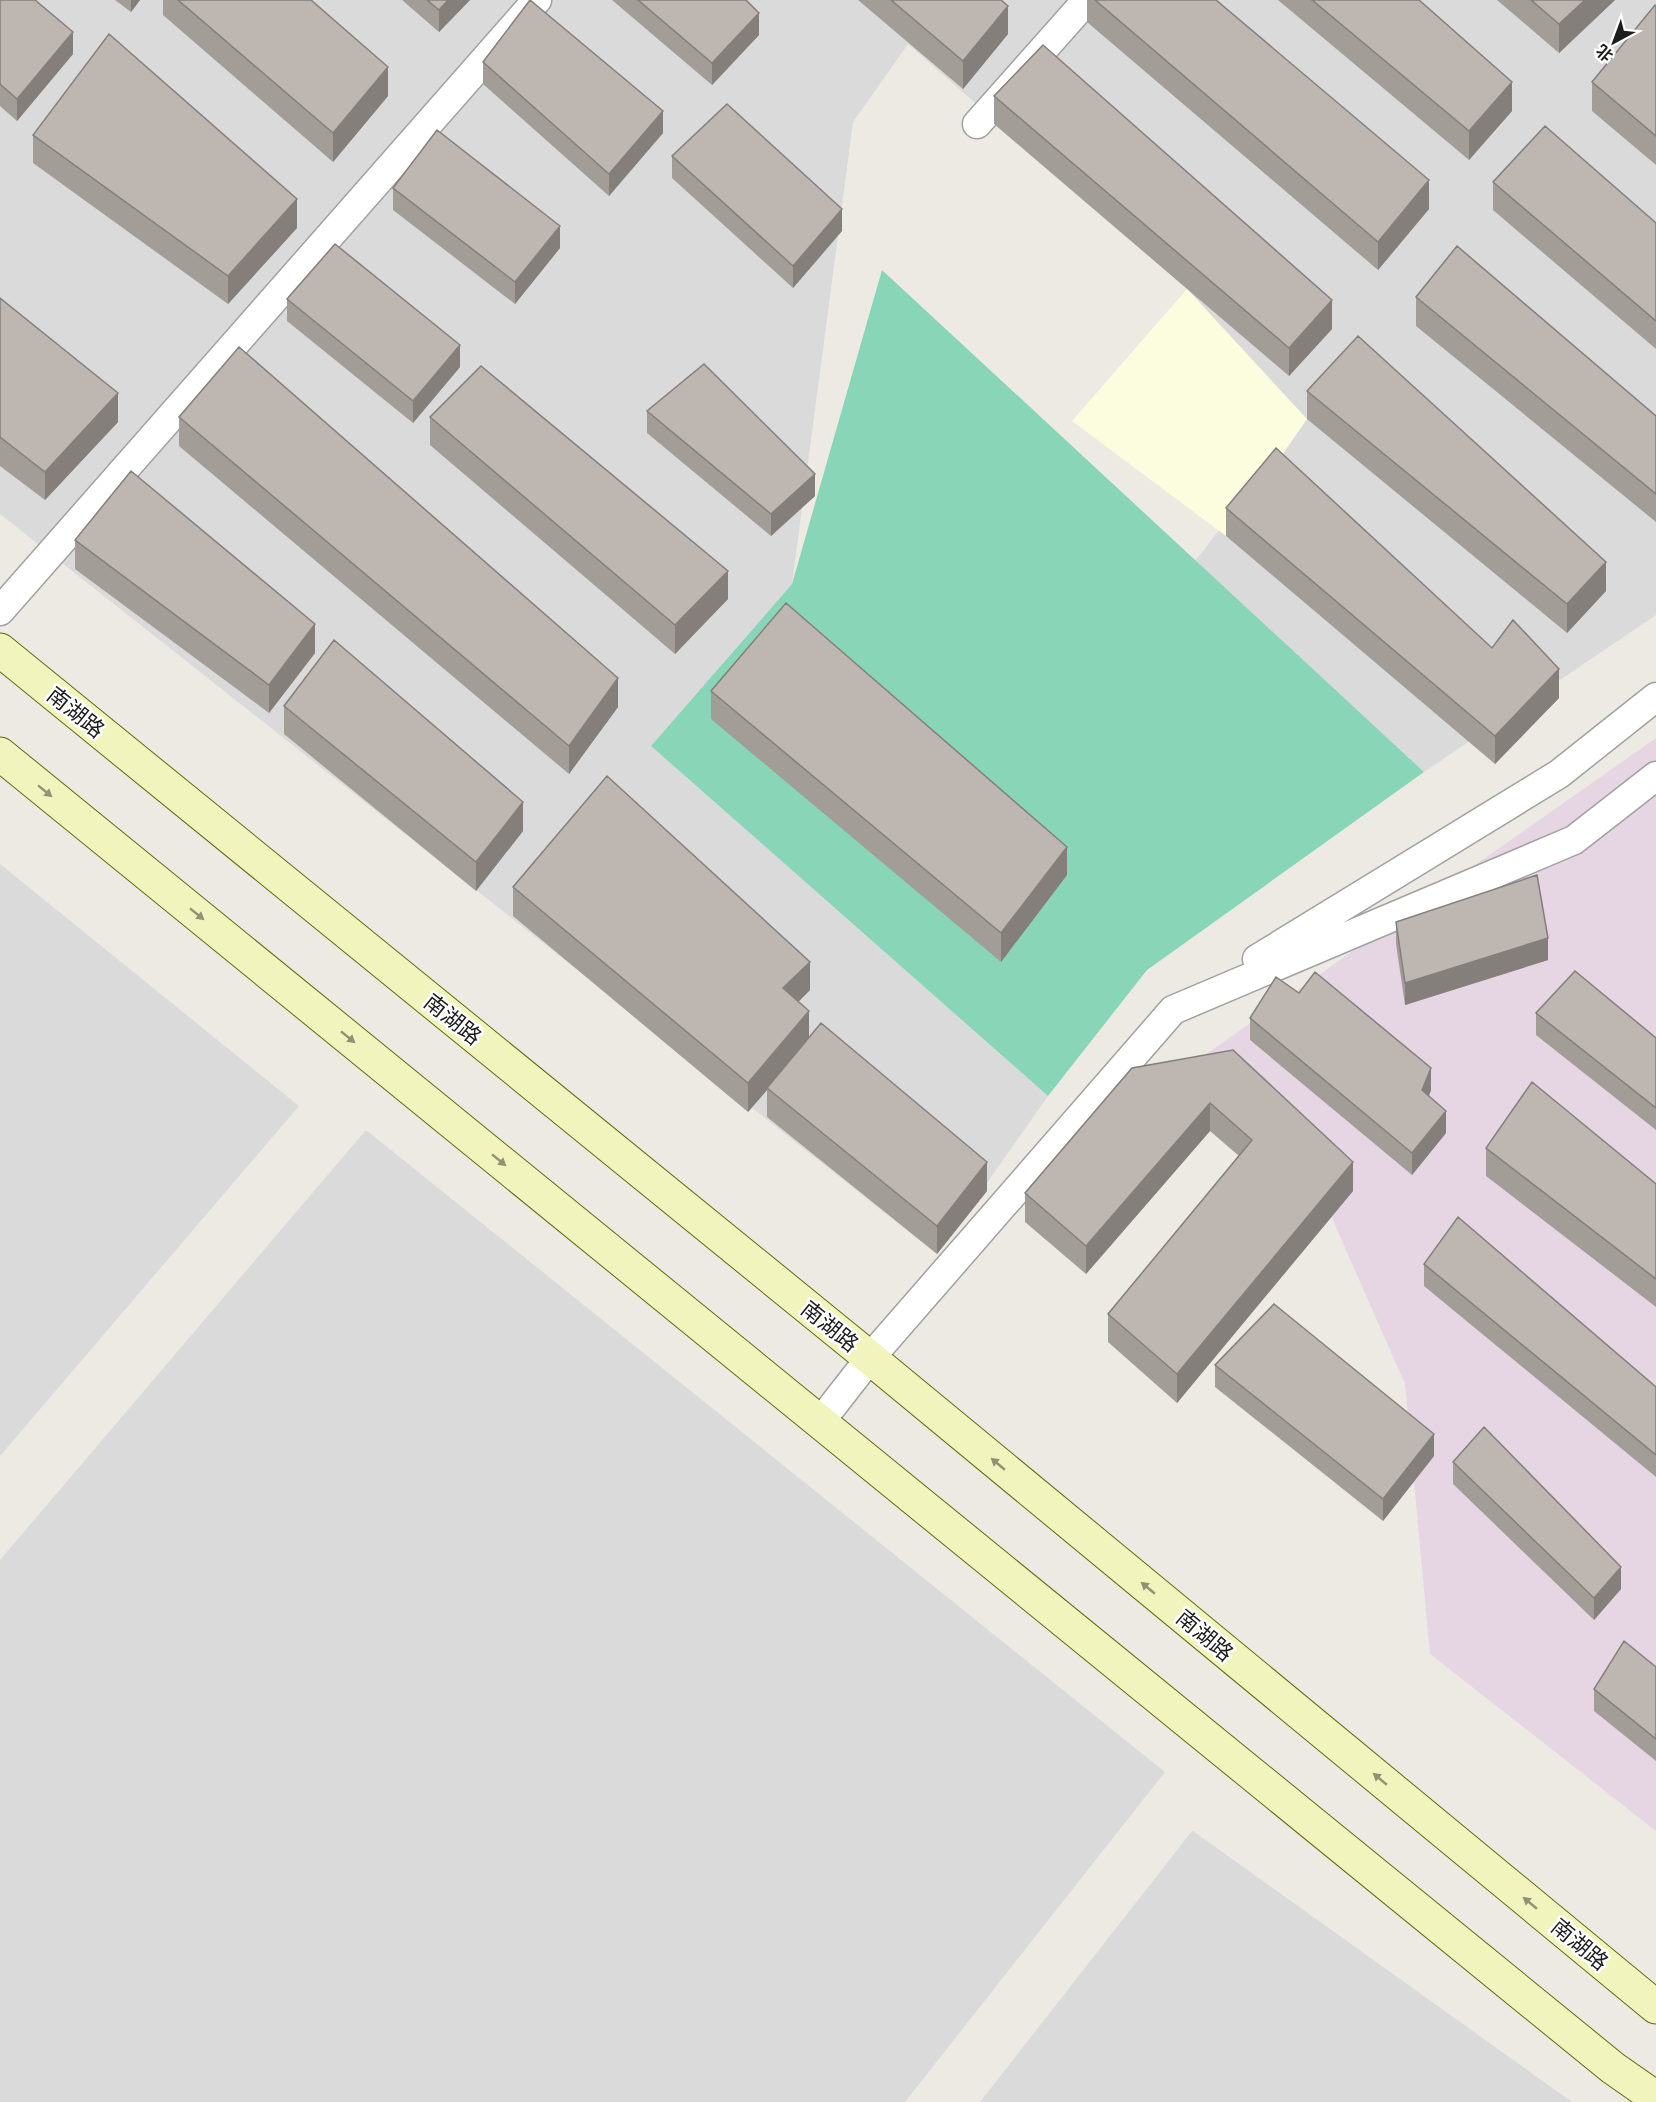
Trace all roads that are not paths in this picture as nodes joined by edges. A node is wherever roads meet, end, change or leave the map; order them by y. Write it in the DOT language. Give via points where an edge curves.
graph roads {
  1 [pos="537,0"];
  2 [pos="1087,0"];
  3 [pos="977,124"];
  4 [pos="0,611"];
  5 [pos="0,650"];
  6 [pos="1656,697"];
  7 [pos="0,754"];
  8 [pos="1656,776"];
  9 [pos="1173,1010"];
  10 [pos="870,1358"];
  11 [pos="820,1422"];
  12 [pos="1656,2007"];
  13 [pos="1656,2098"];
  1 -- 4 [label="street"];
  2 -- 3 [label="street"];
  5 -- 10 [label="main road, 南湖路"];
  6 -- 9 [label="street" via="1558,774"];
  7 -- 11 [label="main road, one-way"];
  8 -- 9 [label="street" via="1574,840"];
  9 -- 10 [label="street"];
  10 -- 11 [label="street"];
  12 -- 10 [label="main road, 南湖路, one-way"];
  11 -- 13 [label="main road" via="1613,2068"];
}
